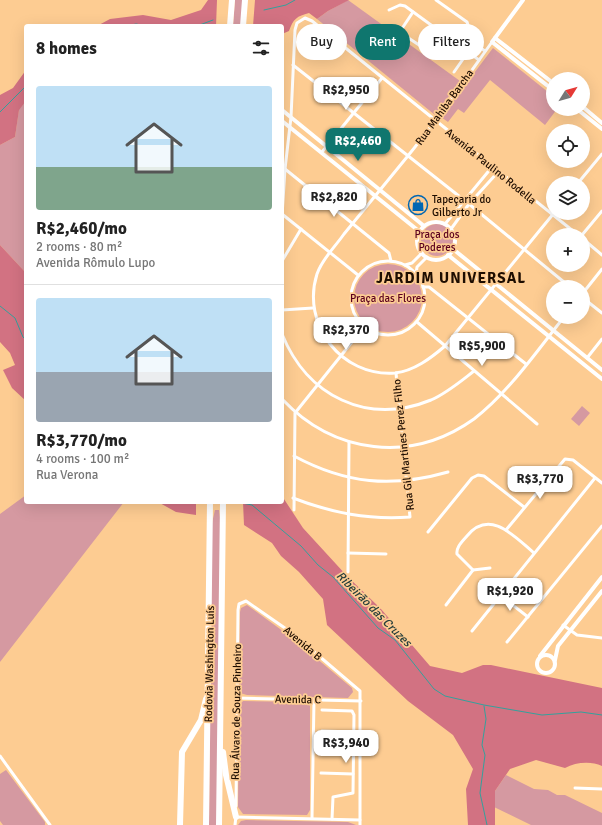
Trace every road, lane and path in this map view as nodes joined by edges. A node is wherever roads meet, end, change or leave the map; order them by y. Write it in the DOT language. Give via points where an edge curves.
graph roads {
  1 [pos="232,0"];
  2 [pos="245,0"];
  3 [pos="436,0"];
  4 [pos="522,0"];
  5 [pos="389,10"];
  6 [pos="413,12"];
  7 [pos="230,24"];
  8 [pos="243,24"];
  9 [pos="429,24"];
  10 [pos="495,38"];
  11 [pos="492,42"];
  12 [pos="418,44"];
  13 [pos="485,51"];
  14 [pos="522,59"];
  15 [pos="462,60"];
  16 [pos="479,60"];
  17 [pos="518,63"];
  18 [pos="293,65"];
  19 [pos="454,72"];
  20 [pos="382,78"];
  21 [pos="546,78"];
  22 [pos="546,85"];
  23 [pos="284,112"];
  24 [pos="354,113"];
  25 [pos="590,115"];
  26 [pos="588,116"];
  27 [pos="291,117"];
  28 [pos="435,120"];
  29 [pos="595,120"];
  30 [pos="284,123"];
  31 [pos="602,123"];
  32 [pos="289,127"];
  33 [pos="602,129"];
  34 [pos="327,147"];
  35 [pos="322,152"];
  36 [pos="602,154"];
  37 [pos="408,156"];
  38 [pos="492,167"];
  39 [pos="285,169"];
  40 [pos="498,172"];
  41 [pos="584,176"];
  42 [pos="284,184"];
  43 [pos="380,189"];
  44 [pos="375,195"];
  45 [pos="463,200"];
  46 [pos="469,204"];
  47 [pos="546,209"];
  48 [pos="602,210"];
  49 [pos="284,216"];
  50 [pos="548,220"];
  51 [pos="560,220"];
  52 [pos="353,223"];
  53 [pos="445,224"];
  54 [pos="424,226"];
  55 [pos="570,228"];
  56 [pos="588,228"];
  57 [pos="301,229"];
  58 [pos="451,229"];
  59 [pos="420,232"];
  60 [pos="590,245"];
  61 [pos="453,249"];
  62 [pos="524,250"];
  63 [pos="330,252"];
  64 [pos="422,253"];
  65 [pos="448,255"];
  66 [pos="602,255"];
  67 [pos="427,257"];
  68 [pos="284,258"];
  69 [pos="391,261"];
  70 [pos="405,265"];
  71 [pos="602,269"];
  72 [pos="416,274"];
  73 [pos="358,275"];
  74 [pos="561,280"];
  75 [pos="590,284"];
  76 [pos="496,285"];
  77 [pos="423,287"];
  78 [pos="491,290"];
  79 [pos="590,304"];
  80 [pos="314,308"];
  81 [pos="284,310"];
  82 [pos="602,313"];
  83 [pos="468,318"];
  84 [pos="417,322"];
  85 [pos="558,324"];
  86 [pos="364,327"];
  87 [pos="553,331"];
  88 [pos="548,336"];
  89 [pos="602,339"];
  90 [pos="284,340"];
  91 [pos="445,346"];
  92 [pos="340,356"];
  93 [pos="587,358"];
  94 [pos="526,364"];
  95 [pos="602,370"];
  96 [pos="474,371"];
  97 [pos="396,373"];
  98 [pos="602,379"];
  99 [pos="317,385"];
  100 [pos="502,394"];
  101 [pos="284,401"];
  102 [pos="399,409"];
  103 [pos="295,413"];
  104 [pos="537,424"];
  105 [pos="349,442"];
  106 [pos="403,447"];
  107 [pos="294,456"];
  108 [pos="448,472"];
  109 [pos="348,478"];
  110 [pos="595,478"];
  111 [pos="406,482"];
  112 [pos="602,483"];
  113 [pos="293,498"];
  114 [pos="210,504"];
  115 [pos="222,504"];
  116 [pos="524,507"];
  117 [pos="294,510"];
  118 [pos="348,515"];
  119 [pos="602,526"];
  120 [pos="506,530"];
  121 [pos="428,532"];
  122 [pos="348,553"];
  123 [pos="534,553"];
  124 [pos="386,554"];
  125 [pos="490,568"];
  126 [pos="473,570"];
  127 [pos="348,572"];
  128 [pos="602,577"];
  129 [pos="602,591"];
  130 [pos="500,596"];
  131 [pos="243,601"];
  132 [pos="446,605"];
  133 [pos="528,617"];
  134 [pos="563,625"];
  135 [pos="570,630"];
  136 [pos="472,632"];
  137 [pos="602,638"];
  138 [pos="507,642"];
  139 [pos="540,656"];
  140 [pos="554,660"];
  141 [pos="209,688"];
  142 [pos="236,698"];
  143 [pos="314,700"];
  144 [pos="361,701"];
  145 [pos="322,710"];
  146 [pos="220,714"];
  147 [pos="322,731"];
  148 [pos="354,732"];
  149 [pos="321,752"];
  150 [pos="354,753"];
  151 [pos="0,756"];
  152 [pos="322,773"];
  153 [pos="353,774"];
  154 [pos="576,788"];
  155 [pos="602,789"];
  156 [pos="236,818"];
  157 [pos="312,818"];
  158 [pos="332,819"];
  159 [pos="360,820"];
  160 [pos="49,824"];
  161 [pos="180,825"];
  162 [pos="206,825"];
  163 [pos="219,825"];
  164 [pos="236,825"];
  165 [pos="360,825"];
  1 -- 7 [label="highway"];
  2 -- 8 [label="highway"];
  3 -- 13 [label="street" via="467,22 468,25 462,35"];
  4 -- 10 [label="street, Rua Mahiba Barcha"];
  5 -- 6 [label="street" via="402,5"];
  6 -- 9 [label="street"];
  6 -- 12 [label="street" via="401,33"];
  10 -- 11 [label="street, Rua Mahiba Barcha"];
  10 -- 14 [label="street"];
  11 -- 13 [label="street, Rua Mahiba Barcha"];
  11 -- 17 [label="street"];
  14 -- 17 [label="street"];
  14 -- 21 [label="street"];
  15 -- 19 [label="street"];
  16 -- 28 [label="street, Rua Mahiba Barcha"];
  17 -- 22 [label="street"];
  18 -- 20 [label="street, Avenida Paulino Rodella" via="295,30 297,23 305,18 312,20"];
  18 -- 24 [label="street"];
  18 -- 27 [label="street"];
  20 -- 24 [label="street"];
  20 -- 28 [label="street, Avenida Paulino Rodella"];
  23 -- 27 [label="street"];
  24 -- 34 [label="street"];
  24 -- 37 [label="street"];
  25 -- 29 [label="street"];
  26 -- 29 [label="street"];
  27 -- 32 [label="street"];
  27 -- 34 [label="street"];
  28 -- 37 [label="street, Rua Mahiba Barcha"];
  28 -- 38 [label="street, Avenida Paulino Rodella"];
  29 -- 31 [label="street"];
  29 -- 33 [label="street"];
  30 -- 32 [label="street"];
  32 -- 35 [label="street"];
  32 -- 39 [label="street"];
  34 -- 35 [label="street"];
  34 -- 43 [label="street"];
  35 -- 44 [label="street"];
  36 -- 41 [label="street"];
  37 -- 43 [label="street, Rua Mahiba Barcha"];
  37 -- 45 [label="street"];
  38 -- 40 [label="street, Avenida Paulino Rodella"];
  38 -- 45 [label="street"];
  39 -- 42 [label="street"];
  39 -- 52 [label="street"];
  40 -- 46 [label="street"];
  40 -- 47 [label="street, Avenida Paulino Rodella"];
  43 -- 44 [label="street, Rua Mahiba Barcha"];
  43 -- 54 [label="street"];
  44 -- 52 [label="street, Rua Mahiba Barcha"];
  44 -- 59 [label="street"];
  45 -- 46 [label="street"];
  45 -- 53 [label="street"];
  46 -- 58 [label="street"];
  46 -- 62 [label="street"];
  48 -- 56 [label="street"];
  49 -- 57 [label="street"];
  50 -- 62 [label="street, Rua Mahiba Barcha"];
  51 -- 55 [label="street, Avenida Paulino Rodella"];
  52 -- 63 [label="street, Rua Mahiba Barcha"];
  52 -- 69 [label="street" via="389,253"];
  53 -- 54 [label="street" via="434,222"];
  53 -- 58 [label="street"];
  54 -- 59 [label="street"];
  57 -- 63 [label="street"];
  57 -- 68 [label="street"];
  58 -- 61 [label="street" via="455,239"];
  59 -- 64 [label="street" via="418,243"];
  60 -- 66 [label="street"];
  61 -- 65 [label="street"];
  61 -- 76 [label="street"];
  62 -- 74 [label="street"];
  62 -- 76 [label="street, Rua Mahiba Barcha"];
  63 -- 73 [label="street"];
  63 -- 80 [label="street, Rua Mahiba Barcha" via="318,272"];
  64 -- 67 [label="street"];
  64 -- 70 [label="street" via="412,263"];
  65 -- 67 [label="street" via="438,259"];
  65 -- 78 [label="street"];
  67 -- 72 [label="street" via="417,267"];
  69 -- 70 [label="street"];
  69 -- 73 [label="street" via="376,262"];
  70 -- 72 [label="street"];
  71 -- 75 [label="street"];
  72 -- 77 [label="street"];
  73 -- 86 [label="street" via="352,288 350,302 355,316"];
  76 -- 78 [label="street, Rua Mahiba Barcha"];
  76 -- 87 [label="street"];
  77 -- 83 [label="street" via="429,287"];
  77 -- 84 [label="street" via="423,309"];
  78 -- 83 [label="street, Rua Mahiba Barcha"];
  78 -- 88 [label="street"];
  79 -- 82 [label="street"];
  80 -- 81 [label="street"];
  80 -- 92 [label="street, Rua Mahiba Barcha" via="320,329"];
  83 -- 91 [label="street, Rua Mahiba Barcha"];
  83 -- 94 [label="street"];
  84 -- 86 [label="street" via="405,331 391,336 377,334"];
  84 -- 91 [label="street"];
  85 -- 87 [label="street"];
  86 -- 92 [label="street"];
  87 -- 88 [label="street"];
  87 -- 93 [label="street"];
  88 -- 94 [label="street"];
  88 -- 98 [label="street"];
  89 -- 93 [label="street"];
  90 -- 99 [label="street" via="287,349 306,375"];
  91 -- 96 [label="street"];
  91 -- 97 [label="street, Rua Mahiba Barcha" via="423,363"];
  92 -- 97 [label="street, Rua Mahiba Barcha" via="367,369"];
  92 -- 99 [label="street"];
  93 -- 95 [label="street"];
  94 -- 100 [label="street"];
  96 -- 100 [label="street"];
  96 -- 102 [label="street" via="433,399"];
  97 -- 102 [label="street, Rua Gil Martines Perez Filho"];
  99 -- 102 [label="street" via="348,402 364,407"];
  99 -- 103 [label="street"];
  100 -- 104 [label="street"];
  100 -- 106 [label="street" via="458,429 422,443"];
  101 -- 103 [label="street"];
  102 -- 106 [label="street, Rua Gil Martines Perez Filho"];
  103 -- 105 [label="street" via="311,425"];
  103 -- 107 [label="street"];
  105 -- 106 [label="street"];
  105 -- 109 [label="street"];
  106 -- 111 [label="street, Rua Gil Martines Perez Filho"];
  107 -- 109 [label="street" via="320,469"];
  107 -- 113 [label="street"];
  108 -- 111 [label="street"];
  109 -- 111 [label="street" via="387,483"];
  109 -- 118 [label="street"];
  110 -- 112 [label="street"];
  110 -- 116 [label="street" via="573,460 566,459"];
  110 -- 123 [label="street"];
  111 -- 118 [label="street, Rua Gil Martines Perez Filho" via="410,517"];
  113 -- 117 [label="street"];
  113 -- 118 [label="street"];
  114 -- 141 [label="highway, Rodovia Washington Luís"];
  115 -- 146 [label="highway, Rodovia Washington Luís"];
  116 -- 120 [label="street"];
  116 -- 121 [label="street" via="484,476 476,475"];
  118 -- 122 [label="street"];
  119 -- 133 [label="street"];
  120 -- 123 [label="street"];
  120 -- 126 [label="street" via="491,524 478,527 471,532 456,551 459,558"];
  122 -- 124 [label="street"];
  122 -- 127 [label="street"];
  123 -- 130 [label="street"];
  125 -- 126 [label="street"];
  126 -- 132 [label="street"];
  128 -- 134 [label="street"];
  129 -- 135 [label="street"];
  130 -- 133 [label="street"];
  130 -- 136 [label="street"];
  131 -- 142 [label="street, Rua Álvaro de Souza Pinheiro" via="239,604 238,610"];
  131 -- 144 [label="street, Avenida B" via="249,602 292,633 360,691"];
  133 -- 138 [label="street"];
  134 -- 135 [label="street"];
  134 -- 139 [label="street"];
  135 -- 137 [label="street" via="577,635"];
  135 -- 140 [label="street" via="558,646"];
  139 -- 140 [label="street" via="548,655"];
  139 -- 140 [label="street" via="536,665 543,673 553,670"];
  141 -- 161 [label="highway" via="201,720 182,752"];
  141 -- 162 [label="highway, Rodovia Washington Luís"];
  142 -- 143 [label="street, Avenida C"];
  142 -- 156 [label="street, Rua Álvaro de Souza Pinheiro"];
  143 -- 144 [label="street, Avenida C"];
  143 -- 157 [label="street"];
  144 -- 159 [label="street"];
  145 -- 148 [label="street" via="352,711"];
  146 -- 156 [label="highway" via="225,769"];
  146 -- 163 [label="highway, Rodovia Washington Luís"];
  147 -- 148 [label="street"];
  148 -- 150 [label="street"];
  149 -- 150 [label="street"];
  150 -- 153 [label="street"];
  151 -- 160 [label="street"];
  152 -- 153 [label="street"];
  153 -- 158 [label="street" via="352,794 333,797"];
  154 -- 155 [label="street"];
  156 -- 157 [label="street"];
  156 -- 164 [label="street, Rua Álvaro de Souza Pinheiro"];
  157 -- 158 [label="street"];
  158 -- 159 [label="street"];
  159 -- 165 [label="street"];
}
